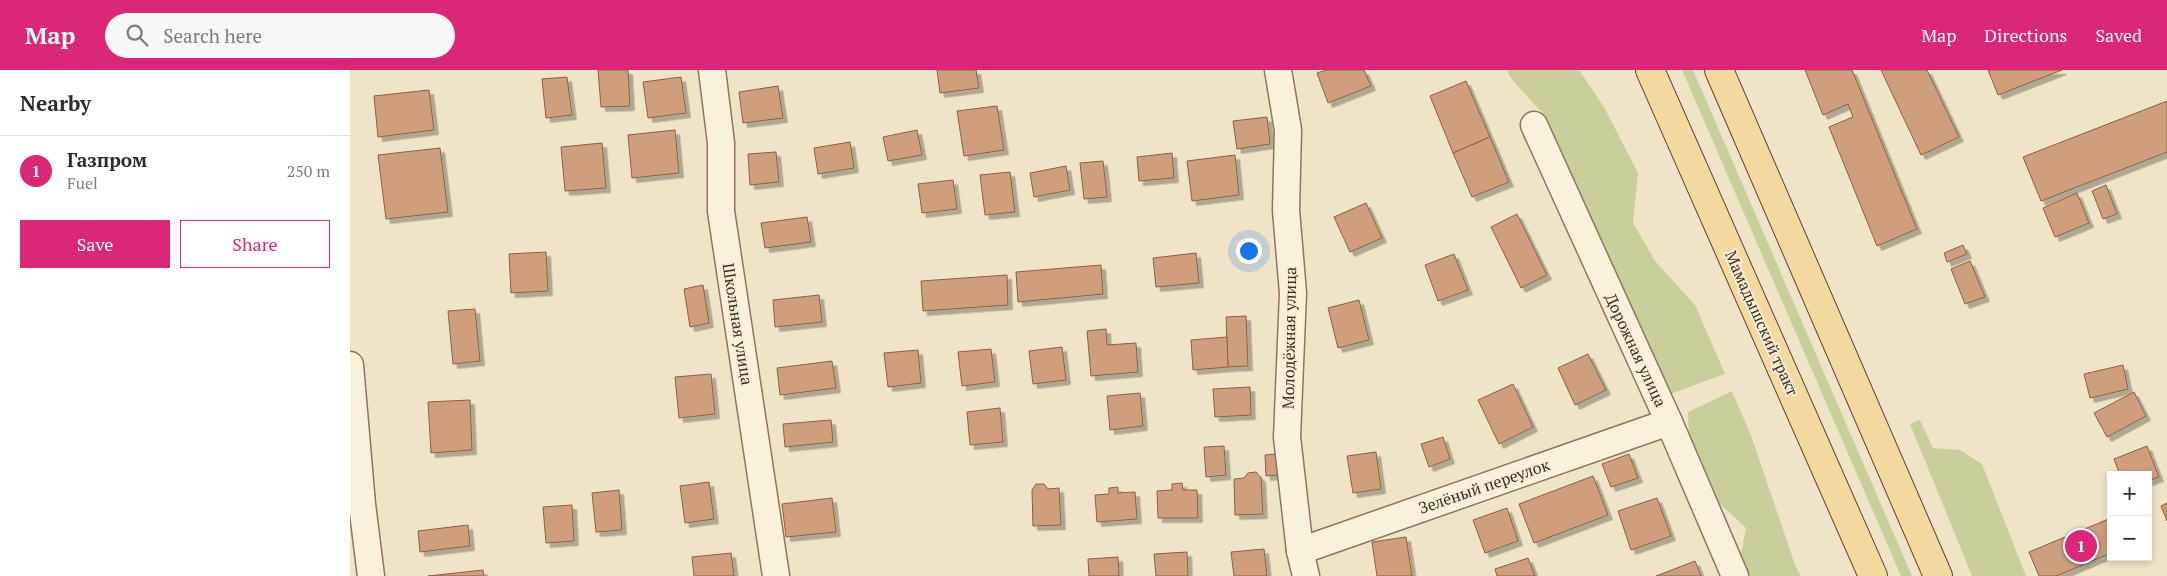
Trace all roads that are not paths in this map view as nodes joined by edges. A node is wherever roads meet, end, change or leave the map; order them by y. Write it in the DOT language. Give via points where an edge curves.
graph roads {
  1 [pos="712,70"];
  2 [pos="1278,70"];
  3 [pos="1650,70"];
  4 [pos="1719,70"];
  5 [pos="1534,125"];
  6 [pos="350,365"];
  7 [pos="1669,422"];
  8 [pos="1300,551"];
  9 [pos="371,576"];
  10 [pos="776,576"];
  11 [pos="1306,576"];
  12 [pos="1735,576"];
  13 [pos="1873,576"];
  14 [pos="1938,576"];
  1 -- 10 [label="street, Школьная улица" via="721,143 721,211"];
  2 -- 8 [label="street, Молодёжная улица" via="1288,130 1286,210 1293,293 1287,437"];
  3 -- 13 [label="main road, Мамадышский тракт"];
  4 -- 14 [label="main road"];
  5 -- 7 [label="street, Дорожная улица"];
  6 -- 9 [label="street"];
  7 -- 8 [label="street, Зелёный переулок"];
  7 -- 12 [label="street, Дорожная улица"];
  8 -- 11 [label="street, Молодёжная улица"];
}
